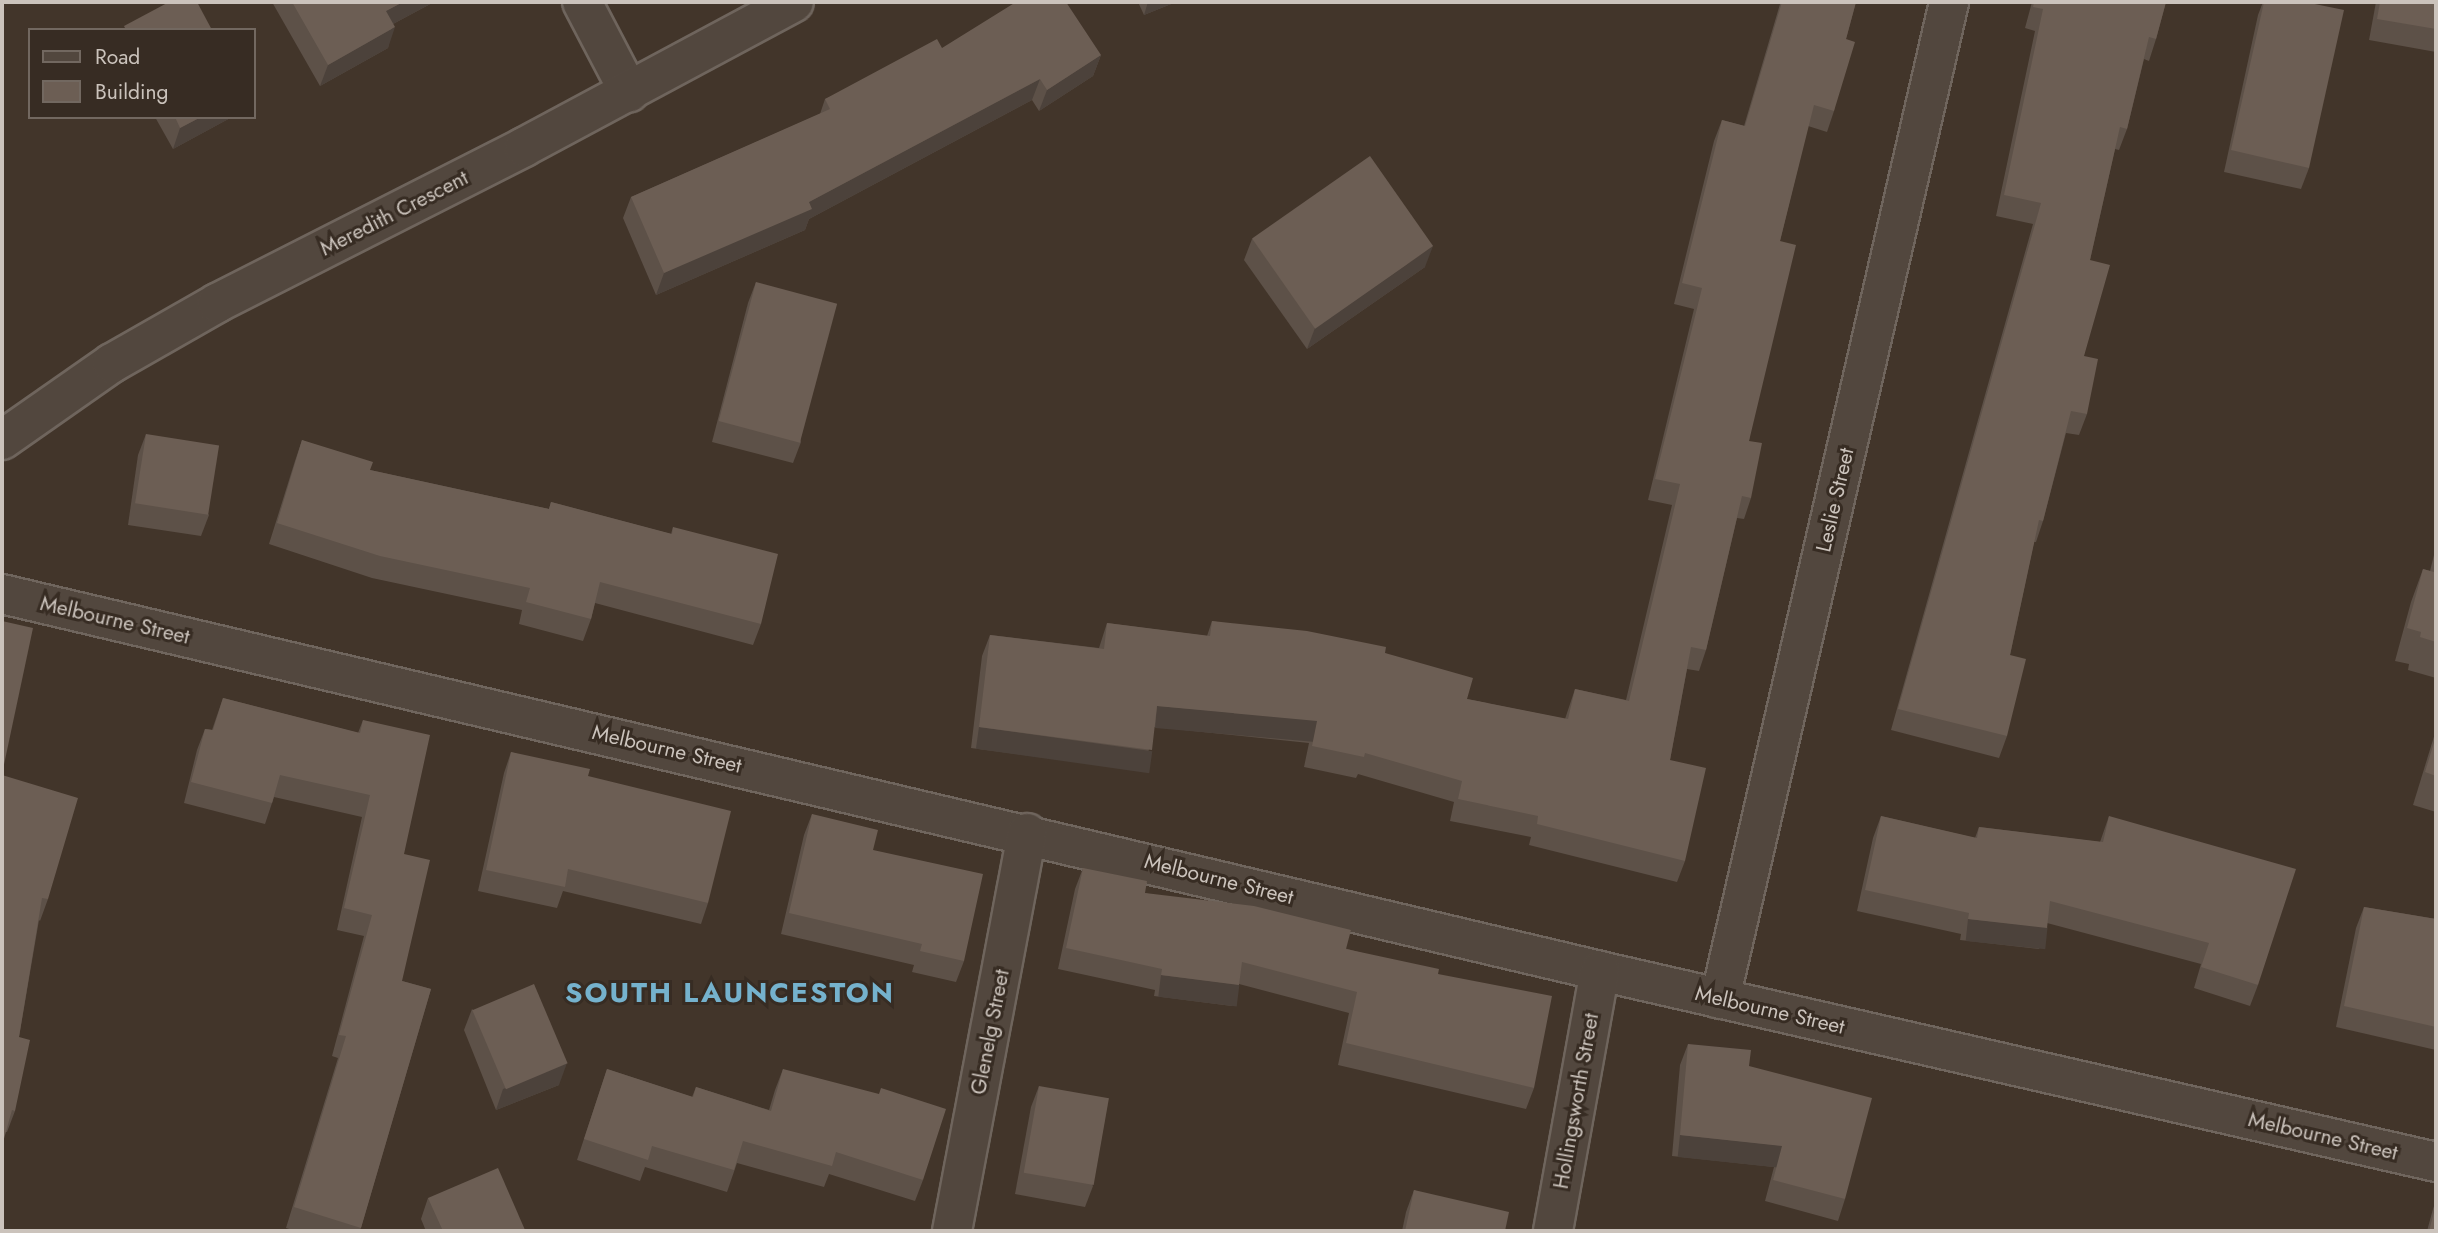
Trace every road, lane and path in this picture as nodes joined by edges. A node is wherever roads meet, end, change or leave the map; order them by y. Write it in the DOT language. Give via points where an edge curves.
graph roads {
  1 [pos="582,2"];
  2 [pos="794,2"];
  3 [pos="1949,2"];
  4 [pos="629,92"];
  5 [pos="2,440"];
  6 [pos="2,594"];
  7 [pos="1027,833"];
  8 [pos="1600,971"];
  9 [pos="1720,999"];
  10 [pos="2436,1162"];
  11 [pos="952,1231"];
  12 [pos="1553,1231"];
  1 -- 4 [label="street"];
  2 -- 4 [label="street, Meredith Crescent"];
  3 -- 9 [label="street, Leslie Street"];
  4 -- 5 [label="street, Meredith Crescent" via="218,303 112,363"];
  6 -- 7 [label="street, Melbourne Street"];
  7 -- 8 [label="street, Melbourne Street"];
  7 -- 11 [label="street, Glenelg Street"];
  8 -- 9 [label="street, Melbourne Street"];
  8 -- 12 [label="street, Hollingsworth Street"];
  9 -- 10 [label="street, Melbourne Street"];
}
